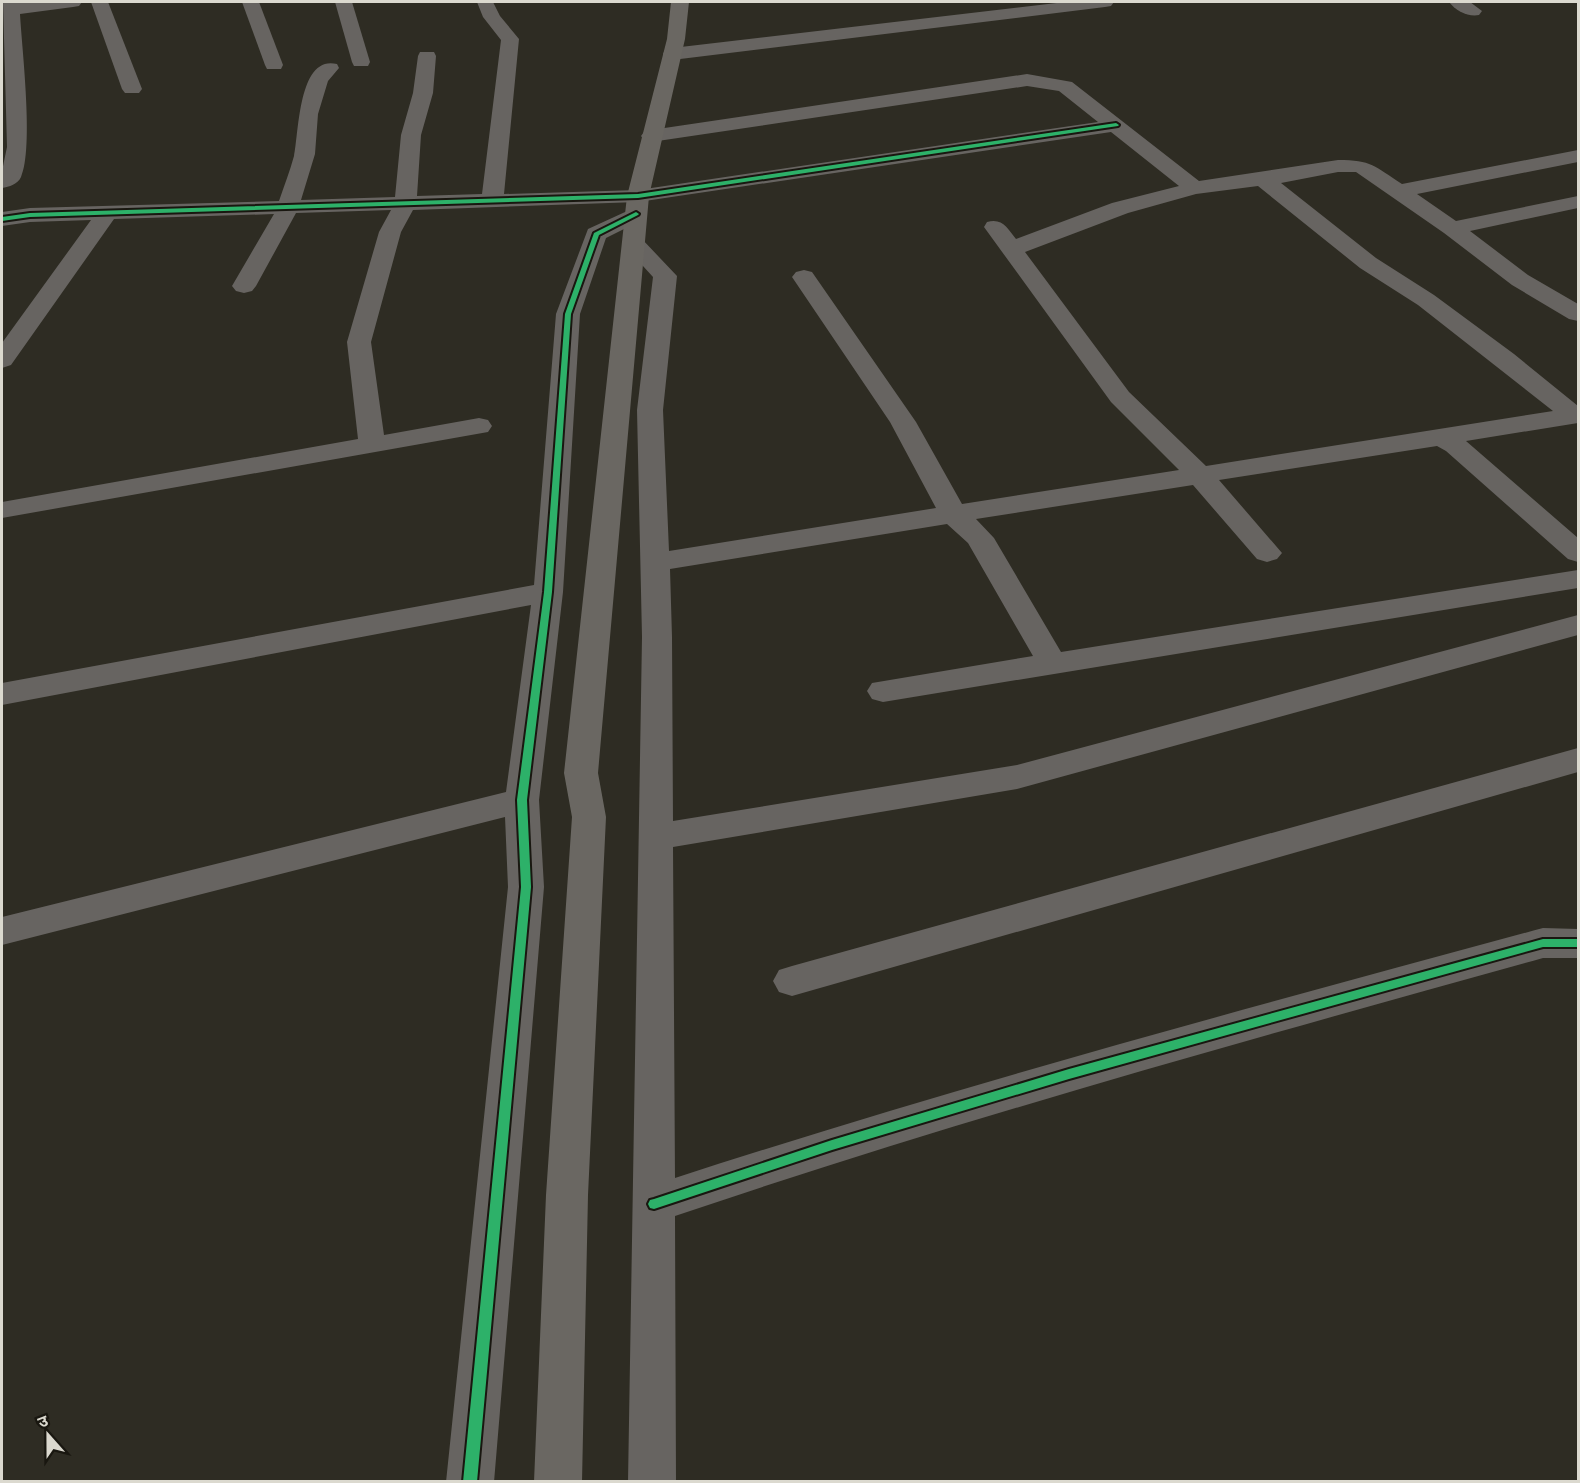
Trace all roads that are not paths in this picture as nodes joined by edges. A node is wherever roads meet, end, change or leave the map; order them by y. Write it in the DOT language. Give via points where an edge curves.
graph roads {
  1 [pos="73,2"];
  2 [pos="99,2"];
  3 [pos="250,2"];
  4 [pos="343,2"];
  5 [pos="485,2"];
  6 [pos="680,2"];
  7 [pos="1105,2"];
  8 [pos="1458,2"];
  9 [pos="7,8"];
  10 [pos="1473,11"];
  11 [pos="672,54"];
  12 [pos="427,56"];
  13 [pos="361,62"];
  14 [pos="274,65"];
  15 [pos="330,68"];
  16 [pos="132,89"];
  17 [pos="1116,125"];
  18 [pos="651,136"];
  19 [pos="1578,156"];
  20 [pos="1263,179"];
  21 [pos="2,182"];
  22 [pos="1195,188"];
  23 [pos="1399,191"];
  24 [pos="493,201"];
  25 [pos="1578,202"];
  26 [pos="405,205"];
  27 [pos="288,208"];
  28 [pos="107,213"];
  29 [pos="636,218"];
  30 [pos="2,219"];
  31 [pos="995,227"];
  32 [pos="1452,228"];
  33 [pos="1011,249"];
  34 [pos="804,277"];
  35 [pos="244,285"];
  36 [pos="1578,314"];
  37 [pos="2,360"];
  38 [pos="1577,415"];
  39 [pos="479,426"];
  40 [pos="1441,437"];
  41 [pos="372,443"];
  42 [pos="1200,475"];
  43 [pos="2,510"];
  44 [pos="953,514"];
  45 [pos="1267,553"];
  46 [pos="1578,553"];
  47 [pos="654,562"];
  48 [pos="1578,579"];
  49 [pos="548,592"];
  50 [pos="1578,625"];
  51 [pos="1052,663"];
  52 [pos="883,691"];
  53 [pos="2,694"];
  54 [pos="1578,760"];
  55 [pos="522,800"];
  56 [pos="656,837"];
  57 [pos="2,931"];
  58 [pos="1578,943"];
  59 [pos="792,981"];
  60 [pos="654,1204"];
  61 [pos="470,1482"];
  62 [pos="558,1482"];
  63 [pos="652,1482"];
  1 -- 9 [label="street"];
  2 -- 16 [label="street"];
  3 -- 14 [label="street"];
  4 -- 13 [label="street"];
  5 -- 24 [label="street" via="510,39"];
  6 -- 11 [label="main road"];
  7 -- 11 [label="street"];
  8 -- 10 [label="street"];
  9 -- 21 [label="street" via="17,147 11,176"];
  11 -- 18 [label="main road"];
  12 -- 26 [label="street" via="423,93 411,135"];
  15 -- 27 [label="street" via="319,79 308,114 305,154"];
  17 -- 18 [label="street" via="1065,86 1027,80"];
  17 -- 22 [label="street"];
  17 -- 29 [label="street"];
  18 -- 29 [label="main road"];
  19 -- 23 [label="street"];
  20 -- 22 [label="street"];
  20 -- 23 [label="street" via="1338,166 1361,166"];
  20 -- 38 [label="street" via="1342,243"];
  22 -- 33 [label="street" via="1120,208"];
  23 -- 32 [label="street"];
  24 -- 26 [label="street"];
  24 -- 29 [label="street"];
  25 -- 32 [label="street"];
  26 -- 27 [label="street"];
  26 -- 41 [label="street" via="390,232 359,342"];
  27 -- 28 [label="street"];
  27 -- 35 [label="street"];
  28 -- 30 [label="street"];
  28 -- 37 [label="street"];
  29 -- 47 [label="street" via="665,276 650,410"];
  29 -- 49 [label="street" via="596,234 568,314"];
  29 -- 62 [label="main road" via="581,773 589,818 567,1195"];
  31 -- 33 [label="street"];
  32 -- 36 [label="street" via="1520,280"];
  33 -- 42 [label="street" via="1120,397"];
  34 -- 44 [label="street" via="903,422"];
  38 -- 40 [label="street"];
  39 -- 41 [label="street"];
  40 -- 42 [label="street"];
  40 -- 46 [label="street"];
  41 -- 43 [label="street"];
  42 -- 44 [label="street"];
  42 -- 45 [label="street"];
  44 -- 47 [label="street"];
  44 -- 51 [label="street" via="980,538"];
  47 -- 56 [label="street"];
  48 -- 51 [label="street"];
  49 -- 53 [label="street"];
  49 -- 55 [label="street"];
  50 -- 56 [label="street" via="1017,777"];
  51 -- 52 [label="street"];
  54 -- 59 [label="street"];
  55 -- 57 [label="street"];
  55 -- 61 [label="street" via="526,887"];
  56 -- 60 [label="street"];
  58 -- 60 [label="street" via="1543,942 1069,1074 832,1144"];
  60 -- 63 [label="street"];
}
